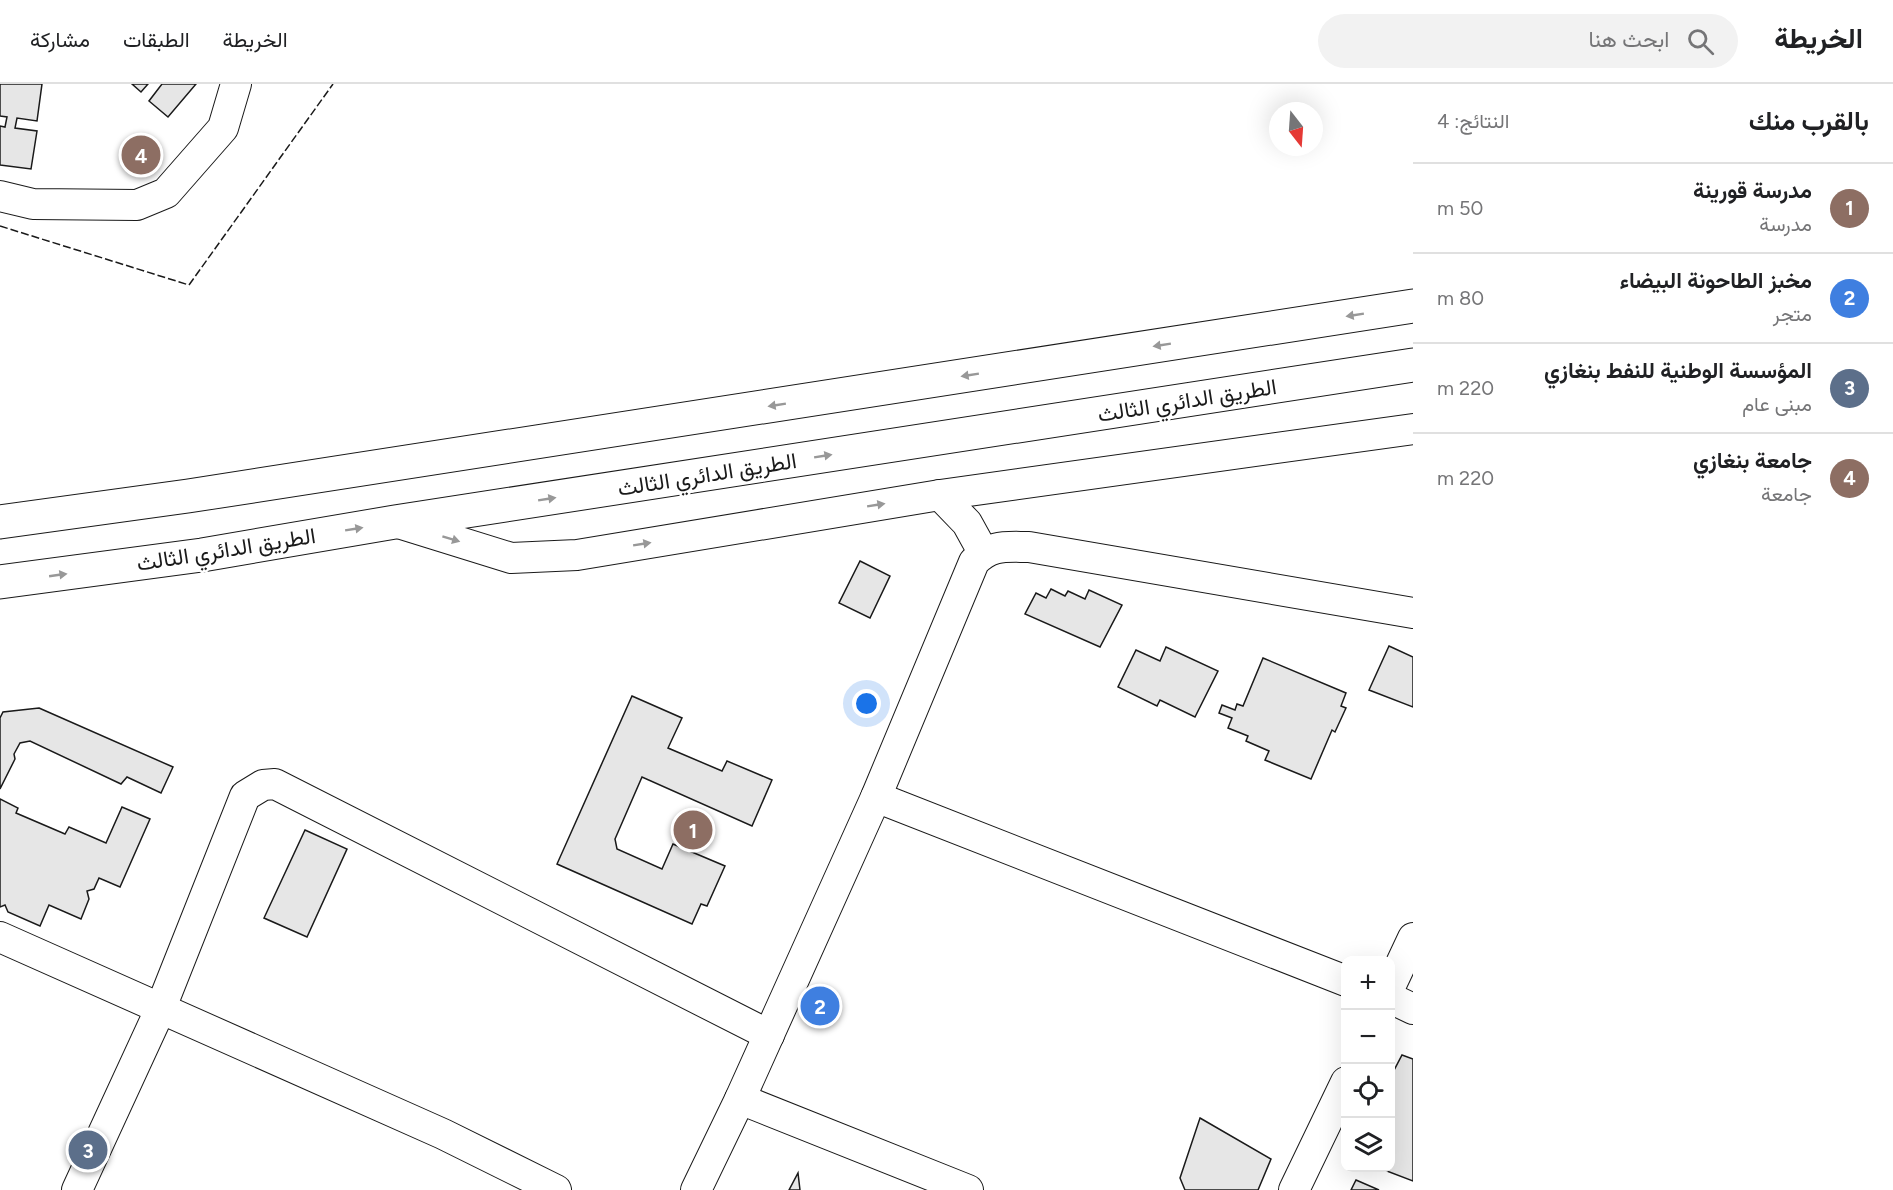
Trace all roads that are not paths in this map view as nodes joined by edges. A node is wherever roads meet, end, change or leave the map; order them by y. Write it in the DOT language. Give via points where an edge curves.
graph roads {
  1 [pos="236,84"];
  2 [pos="0,195"];
  3 [pos="1413,306"];
  4 [pos="1413,365"];
  5 [pos="1413,429"];
  6 [pos="940,495"];
  7 [pos="0,522"];
  8 [pos="395,522"];
  9 [pos="983,552"];
  10 [pos="0,582"];
  11 [pos="1413,613"];
  12 [pos="876,797"];
  13 [pos="0,937"];
  14 [pos="1413,938"];
  15 [pos="1395,976"];
  16 [pos="1341,979"];
  17 [pos="1395,1000"];
  18 [pos="1413,1009"];
  19 [pos="160,1010"];
  20 [pos="769,1035"];
  21 [pos="1341,1092"];
  22 [pos="740,1100"];
  23 [pos="77,1190"];
  24 [pos="556,1190"];
  25 [pos="696,1190"];
  26 [pos="968,1190"];
  27 [pos="1294,1190"];
  1 -- 2 [label="street" via="223,128 166,193 137,205 33,204"];
  3 -- 7 [label="highway, one-way"];
  8 -- 4 [label="highway, الطريق الدائري الثالث, one-way"];
  5 -- 6 [label="street"];
  8 -- 6 [label="street, one-way" via="511,558 555,556"];
  6 -- 9 [label="street" via="967,523"];
  10 -- 8 [label="highway, الطريق الدائري الثالث, one-way" via="202,555"];
  9 -- 11 [label="street" via="1029,547"];
  9 -- 12 [label="street" via="975,562"];
  12 -- 16 [label="street"];
  12 -- 20 [label="street"];
  13 -- 19 [label="street"];
  14 -- 15 [label="street"];
  17 -- 18 [label="street"];
  19 -- 20 [label="street" via="245,796 263,785 274,784"];
  19 -- 23 [label="street"];
  19 -- 24 [label="street" via="443,1134"];
  20 -- 22 [label="street"];
  21 -- 27 [label="street"];
  22 -- 25 [label="street"];
  22 -- 26 [label="street"];
}
